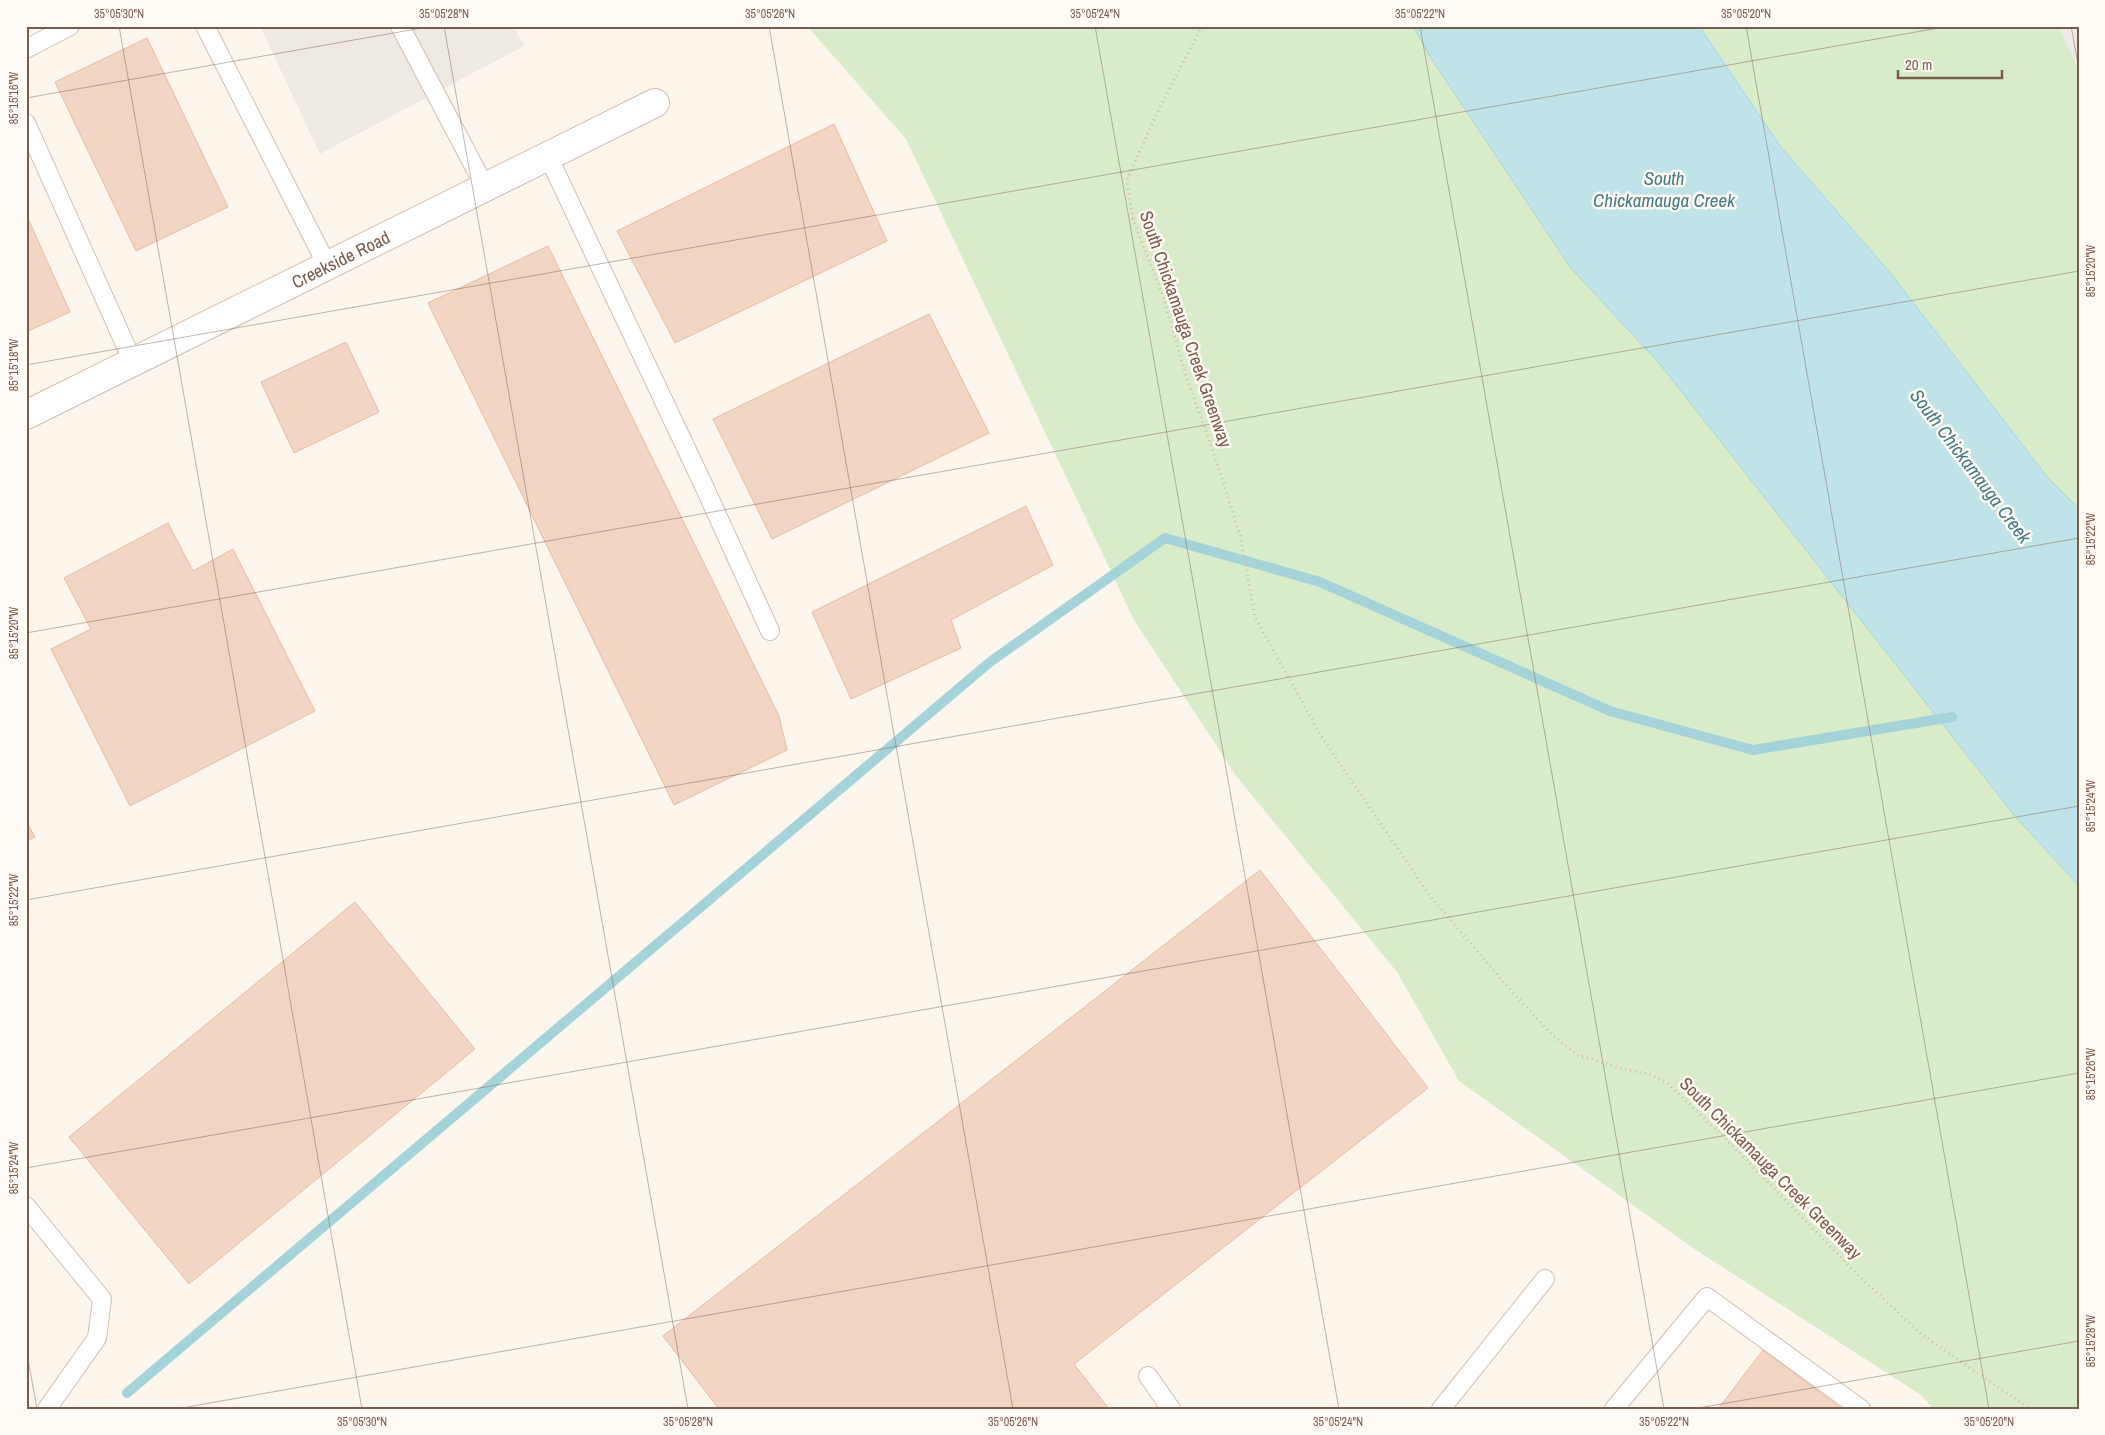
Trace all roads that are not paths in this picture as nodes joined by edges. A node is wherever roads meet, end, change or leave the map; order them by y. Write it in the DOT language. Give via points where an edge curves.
graph roads {
  1 [pos="70,26"];
  2 [pos="205,26"];
  3 [pos="400,26"];
  4 [pos="26,49"];
  5 [pos="655,103"];
  6 [pos="26,123"];
  7 [pos="548,156"];
  8 [pos="485,187"];
  9 [pos="327,265"];
  10 [pos="133,362"];
  11 [pos="26,415"];
  12 [pos="770,631"];
  13 [pos="26,1206"];
  14 [pos="1545,1279"];
  15 [pos="1148,1376"];
  16 [pos="47,1409"];
  17 [pos="1171,1409"];
  18 [pos="1442,1409"];
  19 [pos="1614,1409"];
  20 [pos="1861,1409"];
  1 -- 4 [label="lane"];
  2 -- 9 [label="lane"];
  3 -- 8 [label="lane"];
  5 -- 7 [label="street, Creekside Road"];
  6 -- 10 [label="lane"];
  7 -- 8 [label="street, Creekside Road"];
  7 -- 12 [label="lane"];
  8 -- 9 [label="street, Creekside Road"];
  9 -- 10 [label="street, Creekside Road"];
  10 -- 11 [label="street, Creekside Road"];
  13 -- 16 [label="lane" via="102,1299 97,1338"];
  14 -- 18 [label="lane"];
  15 -- 17 [label="lane"];
  19 -- 20 [label="lane" via="1707,1297"];
}
